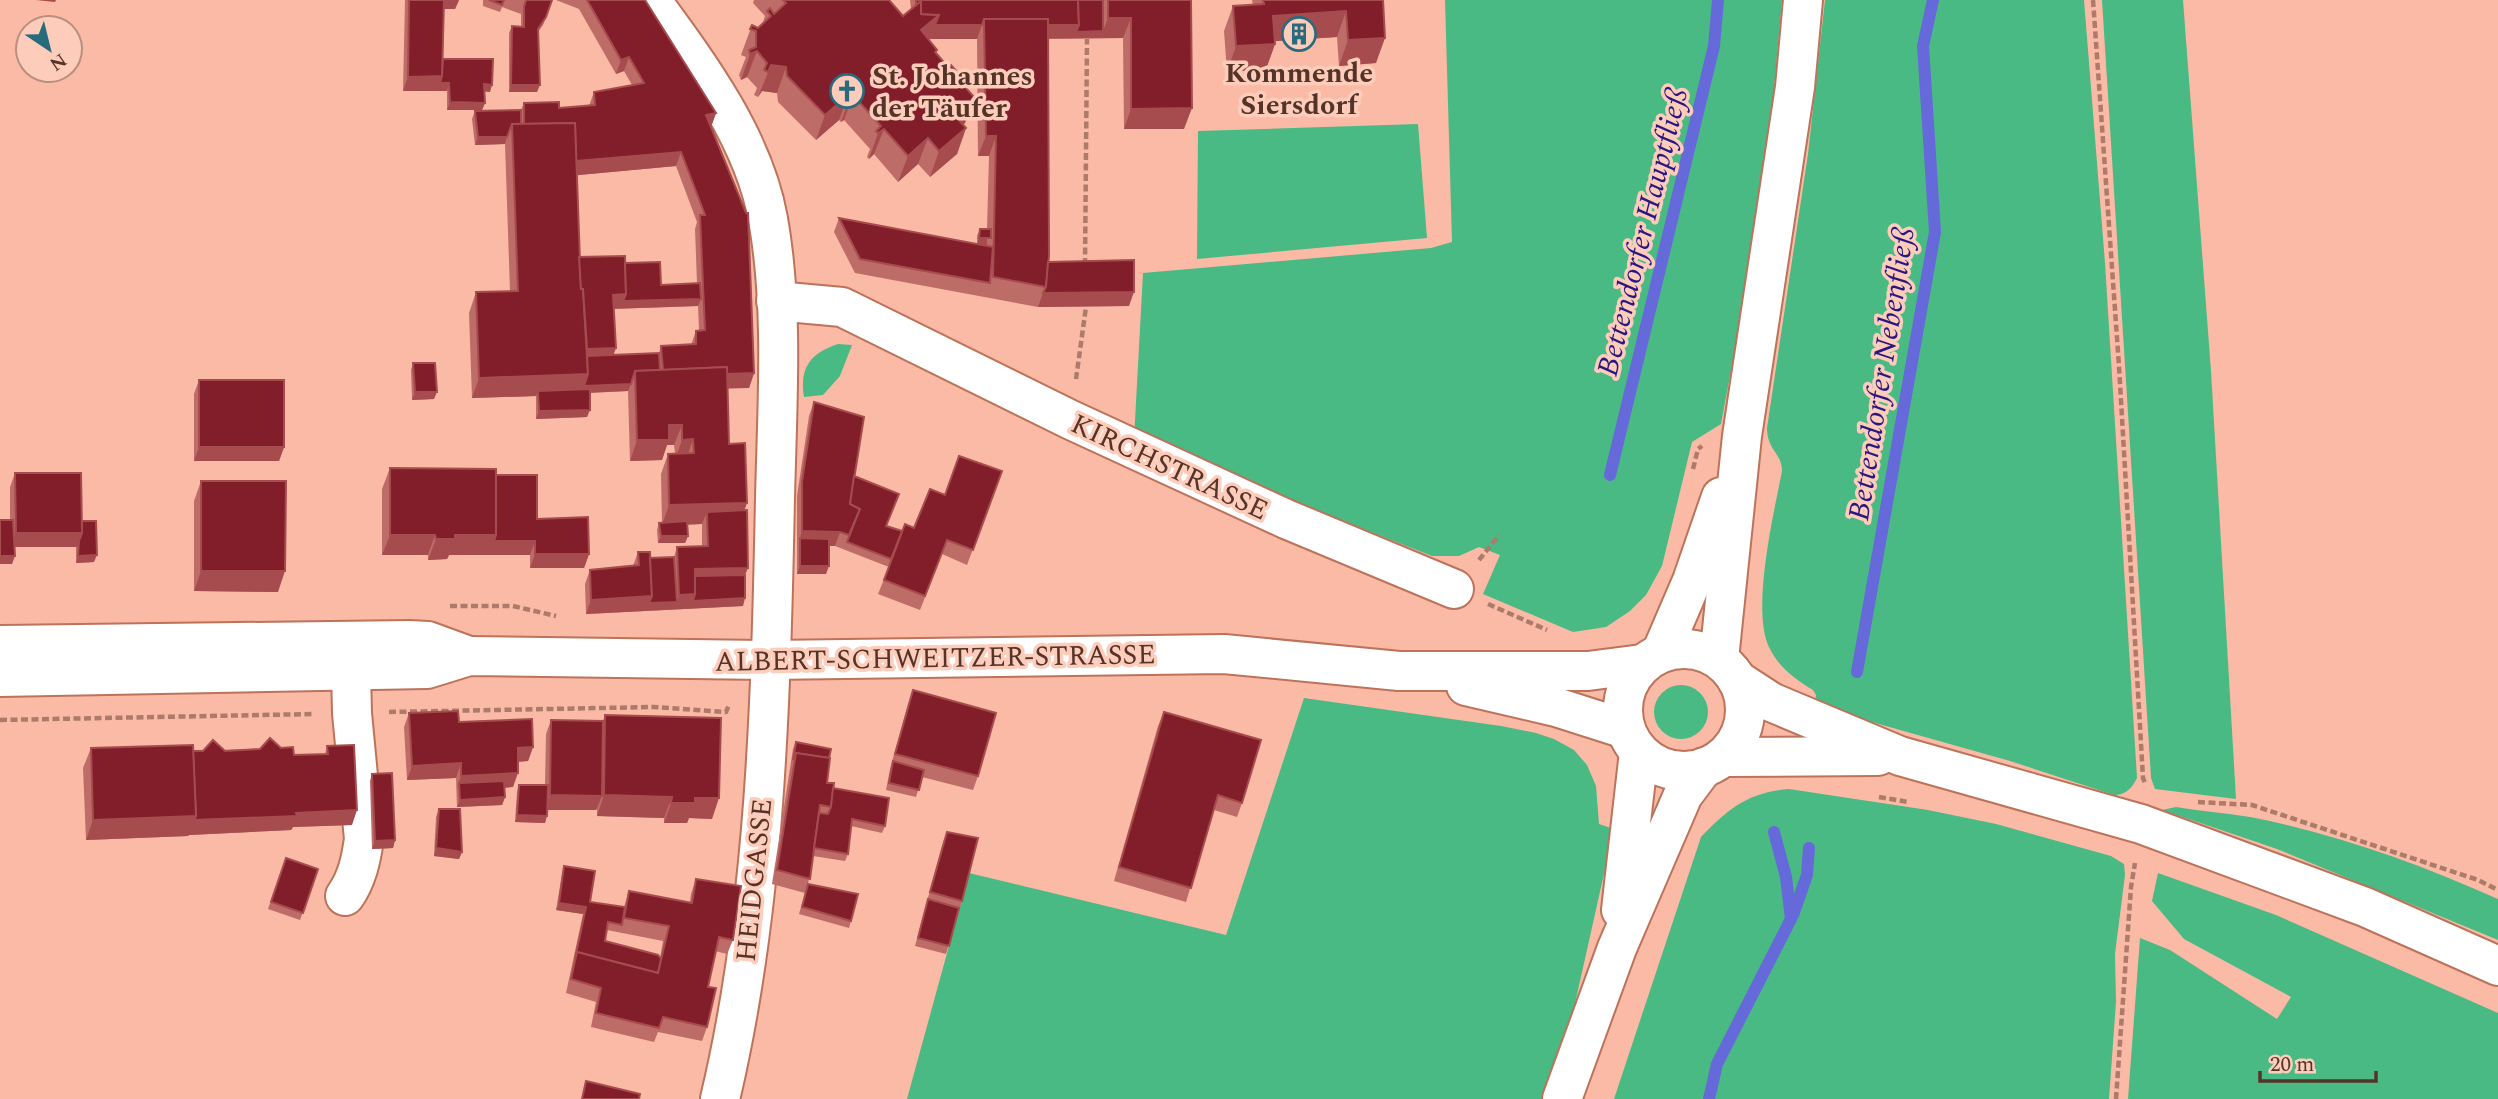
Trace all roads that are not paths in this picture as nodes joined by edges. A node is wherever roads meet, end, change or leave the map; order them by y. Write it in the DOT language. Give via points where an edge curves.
graph roads {
  1 [pos="651,0"];
  2 [pos="1803,0"];
  3 [pos="776,301"];
  4 [pos="1742,436"];
  5 [pos="1454,589"];
  6 [pos="0,645"];
  7 [pos="469,656"];
  8 [pos="1651,659"];
  9 [pos="769,660"];
  10 [pos="1728,670"];
  11 [pos="351,671"];
  12 [pos="1399,671"];
  13 [pos="0,677"];
  14 [pos="1632,741"];
  15 [pos="1900,756"];
  16 [pos="1714,762"];
  17 [pos="345,896"];
  18 [pos="1617,948"];
  19 [pos="2498,966"];
  20 [pos="720,1099"];
  21 [pos="1562,1099"];
  1 -- 3 [label="main road" via="742,138 768,219"];
  2 -- 4 [label="main road" via="1795,87"];
  3 -- 5 [label="main road, KIRCHSTRASSE" via="842,307 1071,420 1286,519"];
  3 -- 9 [label="main road"];
  4 -- 8 [label="main road" via="1692,581"];
  4 -- 10 [label="main road" via="1723,632"];
  6 -- 7 [label="main road, ALBERT-SCHWEITZER-STRASSE" via="409,640 428,641"];
  7 -- 9 [label="main road, ALBERT-SCHWEITZER-STRASSE"];
  7 -- 11 [label="main road, ALBERT-SCHWEITZER-STRASSE" via="427,669"];
  8 -- 10 [label="main road" via="1687,648 1699,650"];
  8 -- 12 [label="main road, ALBERT-SCHWEITZER-STRASSE" via="1588,671"];
  8 -- 14 [label="main road" via="1628,684 1623,701"];
  9 -- 12 [label="main road, ALBERT-SCHWEITZER-STRASSE" via="1224,654"];
  9 -- 20 [label="main road, HEIDGASSE" via="751,935"];
  10 -- 15 [label="main road" via="1770,702"];
  10 -- 16 [label="main road" via="1744,699 1744,721 1732,747"];
  11 -- 13 [label="main road, ALBERT-SCHWEITZER-STRASSE"];
  11 -- 17 [label="main road" via="364,839 362,858"];
  12 -- 14 [label="main road, ALBERT-SCHWEITZER-STRASSE" via="1556,708"];
  14 -- 16 [label="main road" via="1663,767 1675,770"];
  14 -- 18 [label="main road"];
  15 -- 16 [label="main road"];
  15 -- 19 [label="main road" via="2146,811"];
  16 -- 18 [label="main road" via="1683,795"];
  18 -- 21 [label="main road"];
}
